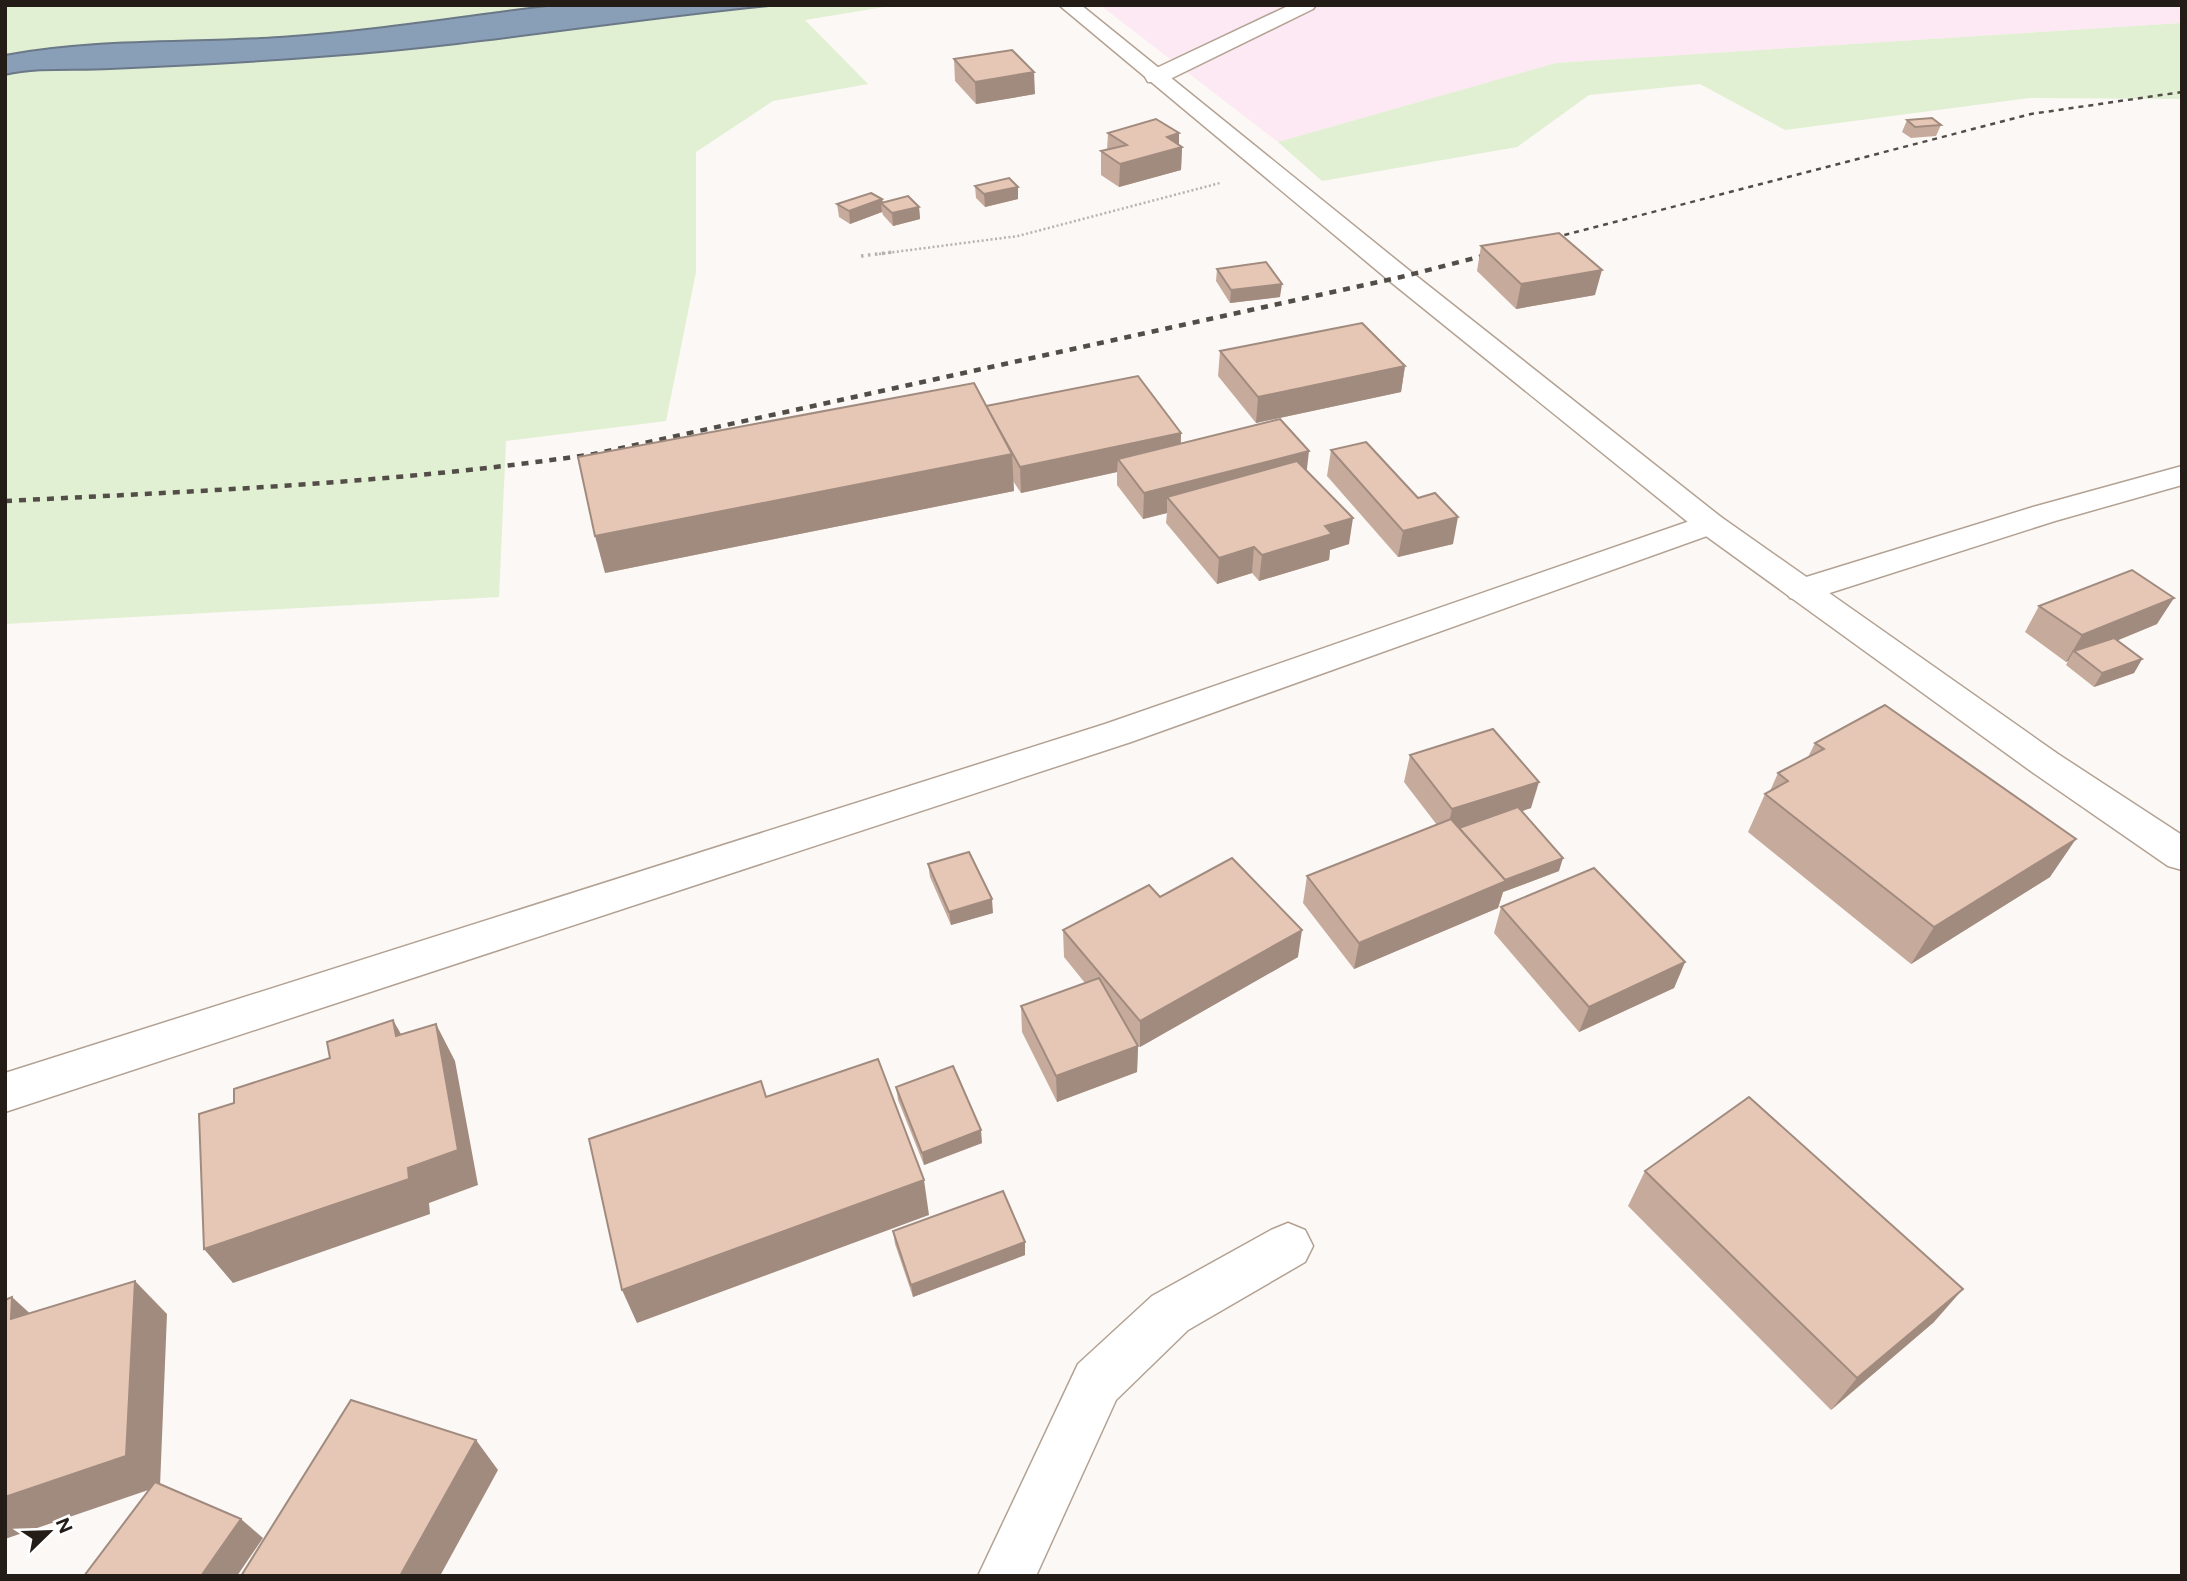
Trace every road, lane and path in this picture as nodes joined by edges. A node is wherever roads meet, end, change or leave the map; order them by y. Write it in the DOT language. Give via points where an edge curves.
graph roads {
  1 [pos="1069,5"];
  2 [pos="1306,5"];
  3 [pos="1156,76"];
  4 [pos="1271,170"];
  5 [pos="862,256"];
  6 [pos="2182,475"];
  7 [pos="1710,524"];
  8 [pos="1802,590"];
  9 [pos="2182,855"];
  10 [pos="5,1093"];
  11 [pos="1288,1246"];
  12 [pos="1007,1576"];
  1 -- 3 [label="street"];
  2 -- 3 [label="street"];
  3 -- 4 [label="street"];
  4 -- 5 [label="path" via="1018,236"];
  4 -- 7 [label="street"];
  6 -- 8 [label="street"];
  7 -- 8 [label="street"];
  7 -- 10 [label="street" via="1118,733"];
  8 -- 9 [label="street"];
  11 -- 12 [label="street" via="1170,1313 1097,1382"];
}
